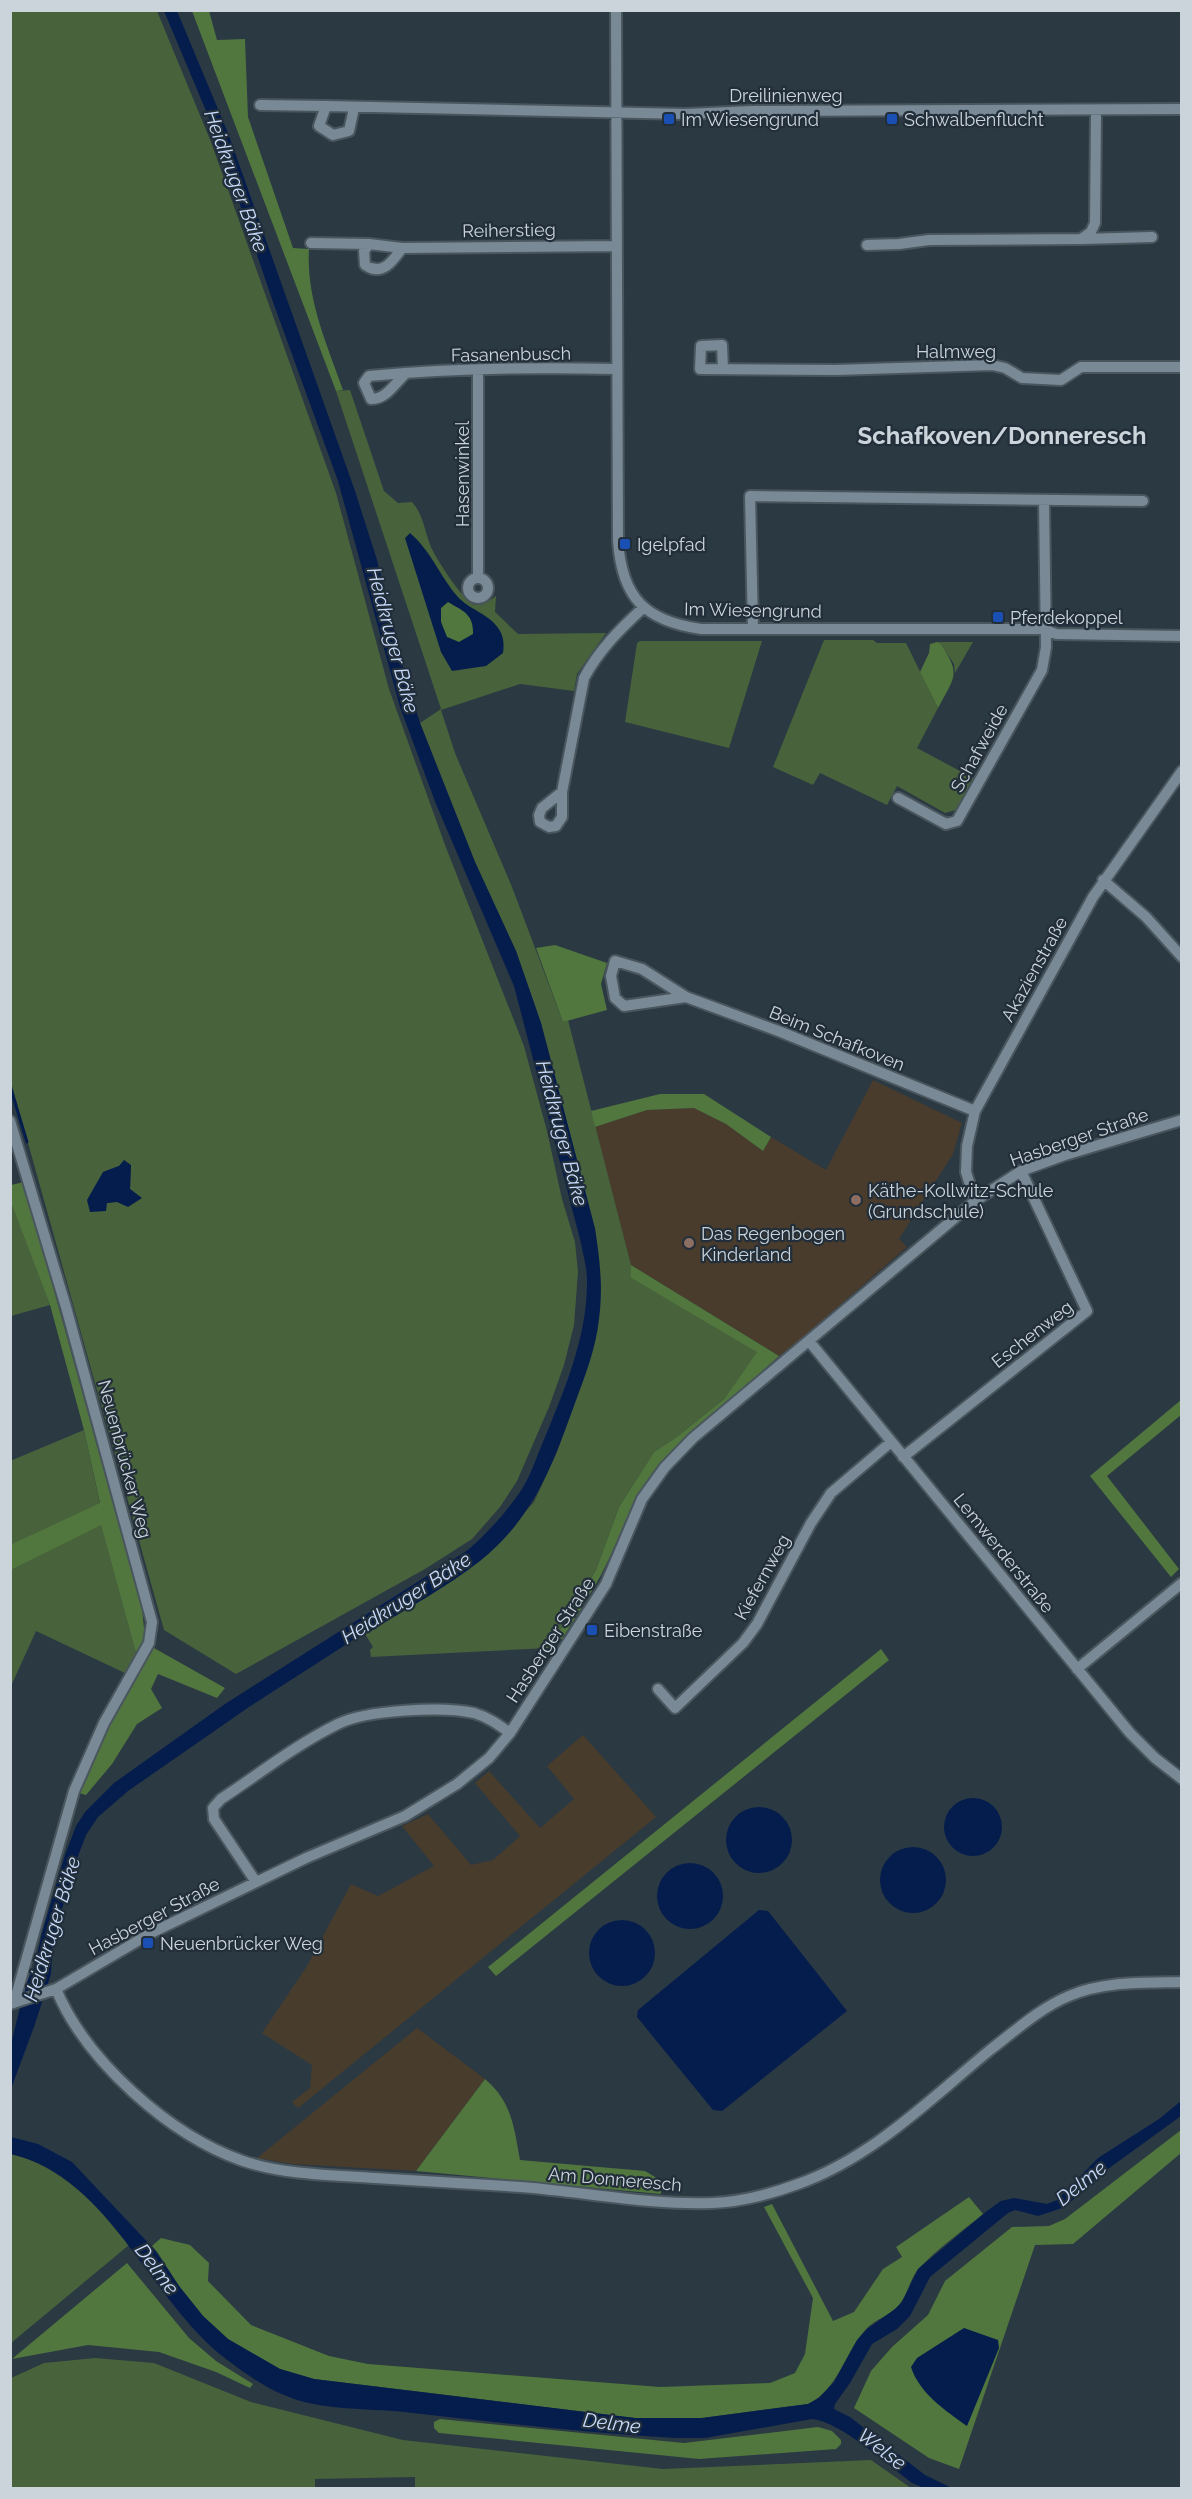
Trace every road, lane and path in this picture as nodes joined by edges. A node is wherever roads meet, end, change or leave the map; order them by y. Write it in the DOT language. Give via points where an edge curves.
graph roads {
  1 [pos="616,10"];
  2 [pos="260,105"];
  3 [pos="326,106"];
  4 [pos="354,108"];
  5 [pos="1182,109"];
  6 [pos="1096,110"];
  7 [pos="616,112"];
  8 [pos="1152,237"];
  9 [pos="1082,239"];
  10 [pos="311,243"];
  11 [pos="369,244"];
  12 [pos="867,244"];
  13 [pos="617,246"];
  14 [pos="402,248"];
  15 [pos="1182,367"];
  16 [pos="616,369"];
  17 [pos="723,369"];
  18 [pos="478,370"];
  19 [pos="406,373"];
  20 [pos="1044,501"];
  21 [pos="1143,501"];
  22 [pos="478,578"];
  23 [pos="643,608"];
  24 [pos="753,628"];
  25 [pos="1044,629"];
  26 [pos="1182,636"];
  27 [pos="1182,771"];
  28 [pos="562,792"];
  29 [pos="898,798"];
  30 [pos="1103,880"];
  31 [pos="1182,957"];
  32 [pos="686,997"];
  33 [pos="975,1111"];
  34 [pos="1182,1120"];
  35 [pos="10,1121"];
  36 [pos="1021,1171"];
  37 [pos="975,1201"];
  38 [pos="808,1341"];
  39 [pos="891,1442"];
  40 [pos="903,1457"];
  41 [pos="1182,1583"];
  42 [pos="1077,1669"];
  43 [pos="658,1689"];
  44 [pos="510,1733"];
  45 [pos="1182,1779"];
  46 [pos="256,1881"];
  47 [pos="1182,1982"];
  48 [pos="52,1991"];
  49 [pos="12,2004"];
  1 -- 7 [label="street, Im Wiesengrund"];
  2 -- 3 [label="street, Dreilinienweg"];
  3 -- 4 [label="street, Dreilinienweg"];
  3 -- 4 [label="street" via="319,126 333,135 349,131"];
  4 -- 7 [label="street, Dreilinienweg"];
  5 -- 6 [label="street, Dreilinienweg"];
  6 -- 7 [label="street, Dreilinienweg"];
  6 -- 9 [label="street" via="1095,223"];
  7 -- 13 [label="street, Im Wiesengrund"];
  8 -- 9 [label="street"];
  9 -- 12 [label="street"];
  10 -- 11 [label="street, Reiherstieg"];
  11 -- 14 [label="street, Reiherstieg"];
  11 -- 14 [label="street" via="364,251 365,265 371,269 382,269"];
  13 -- 14 [label="street, Reiherstieg"];
  13 -- 16 [label="street, Im Wiesengrund"];
  15 -- 17 [label="street, Halmweg" via="1081,368 1061,380 1022,378 992,365"];
  16 -- 18 [label="street, Fasanenbusch"];
  16 -- 23 [label="street, Im Wiesengrund" via="619,564 629,589"];
  18 -- 19 [label="street, Fasanenbusch"];
  18 -- 22 [label="street, Hasenwinkel"];
  20 -- 21 [label="street"];
  20 -- 24 [label="street" via="750,496"];
  20 -- 25 [label="street"];
  23 -- 24 [label="street, Im Wiesengrund" via="675,625"];
  23 -- 28 [label="street" via="612,637 584,678"];
  24 -- 25 [label="street, Im Wiesengrund"];
  25 -- 26 [label="street, Im Wiesengrund" via="1056,634"];
  25 -- 29 [label="street, Schafweide" via="1042,670 957,821 946,824"];
  27 -- 30 [label="street, Akazienstraße"];
  30 -- 31 [label="street" via="1146,917"];
  30 -- 33 [label="street, Akazienstraße"];
  32 -- 32 [label="street, Beim Schafkoven" via="642,969 615,961 611,976 615,999 624,1006"];
  32 -- 33 [label="street, Beim Schafkoven"];
  33 -- 37 [label="street, Akazienstraße" via="966,1172"];
  34 -- 36 [label="street, Hasberger Straße"];
  35 -- 49 [label="street, Neuenbrücker Weg" via="66,1307 152,1622 148,1643 104,1723 74,1791"];
  36 -- 37 [label="street, Hasberger Straße"];
  36 -- 40 [label="street, Eschenweg" via="1087,1311"];
  37 -- 38 [label="street, Hasberger Straße"];
  38 -- 39 [label="street, Lemwerderstraße"];
  38 -- 44 [label="street, Hasberger Straße" via="693,1438 656,1478 636,1510 606,1584"];
  39 -- 40 [label="street, Lemwerderstraße"];
  39 -- 43 [label="street, Kiefernweg" via="831,1493 757,1624 730,1657 675,1708"];
  40 -- 42 [label="street, Lemwerderstraße"];
  41 -- 42 [label="street"];
  42 -- 45 [label="street, Lemwerderstraße" via="1130,1733"];
  44 -- 46 [label="street, Hasberger Straße" via="489,1758 457,1784 405,1816"];
  44 -- 46 [label="street" via="476,1713 454,1710 372,1714 319,1734 213,1808 214,1819"];
  46 -- 48 [label="street, Hasberger Straße" via="151,1933"];
  47 -- 48 [label="street, Am Donneresch" via="1127,1983 1068,1996 1036,2015 870,2148 837,2168 757,2196 683,2203 309,2173 244,2161 194,2138 144,2103 75,2026"];
  48 -- 49 [label="street, Hasberger Straße"];
}
